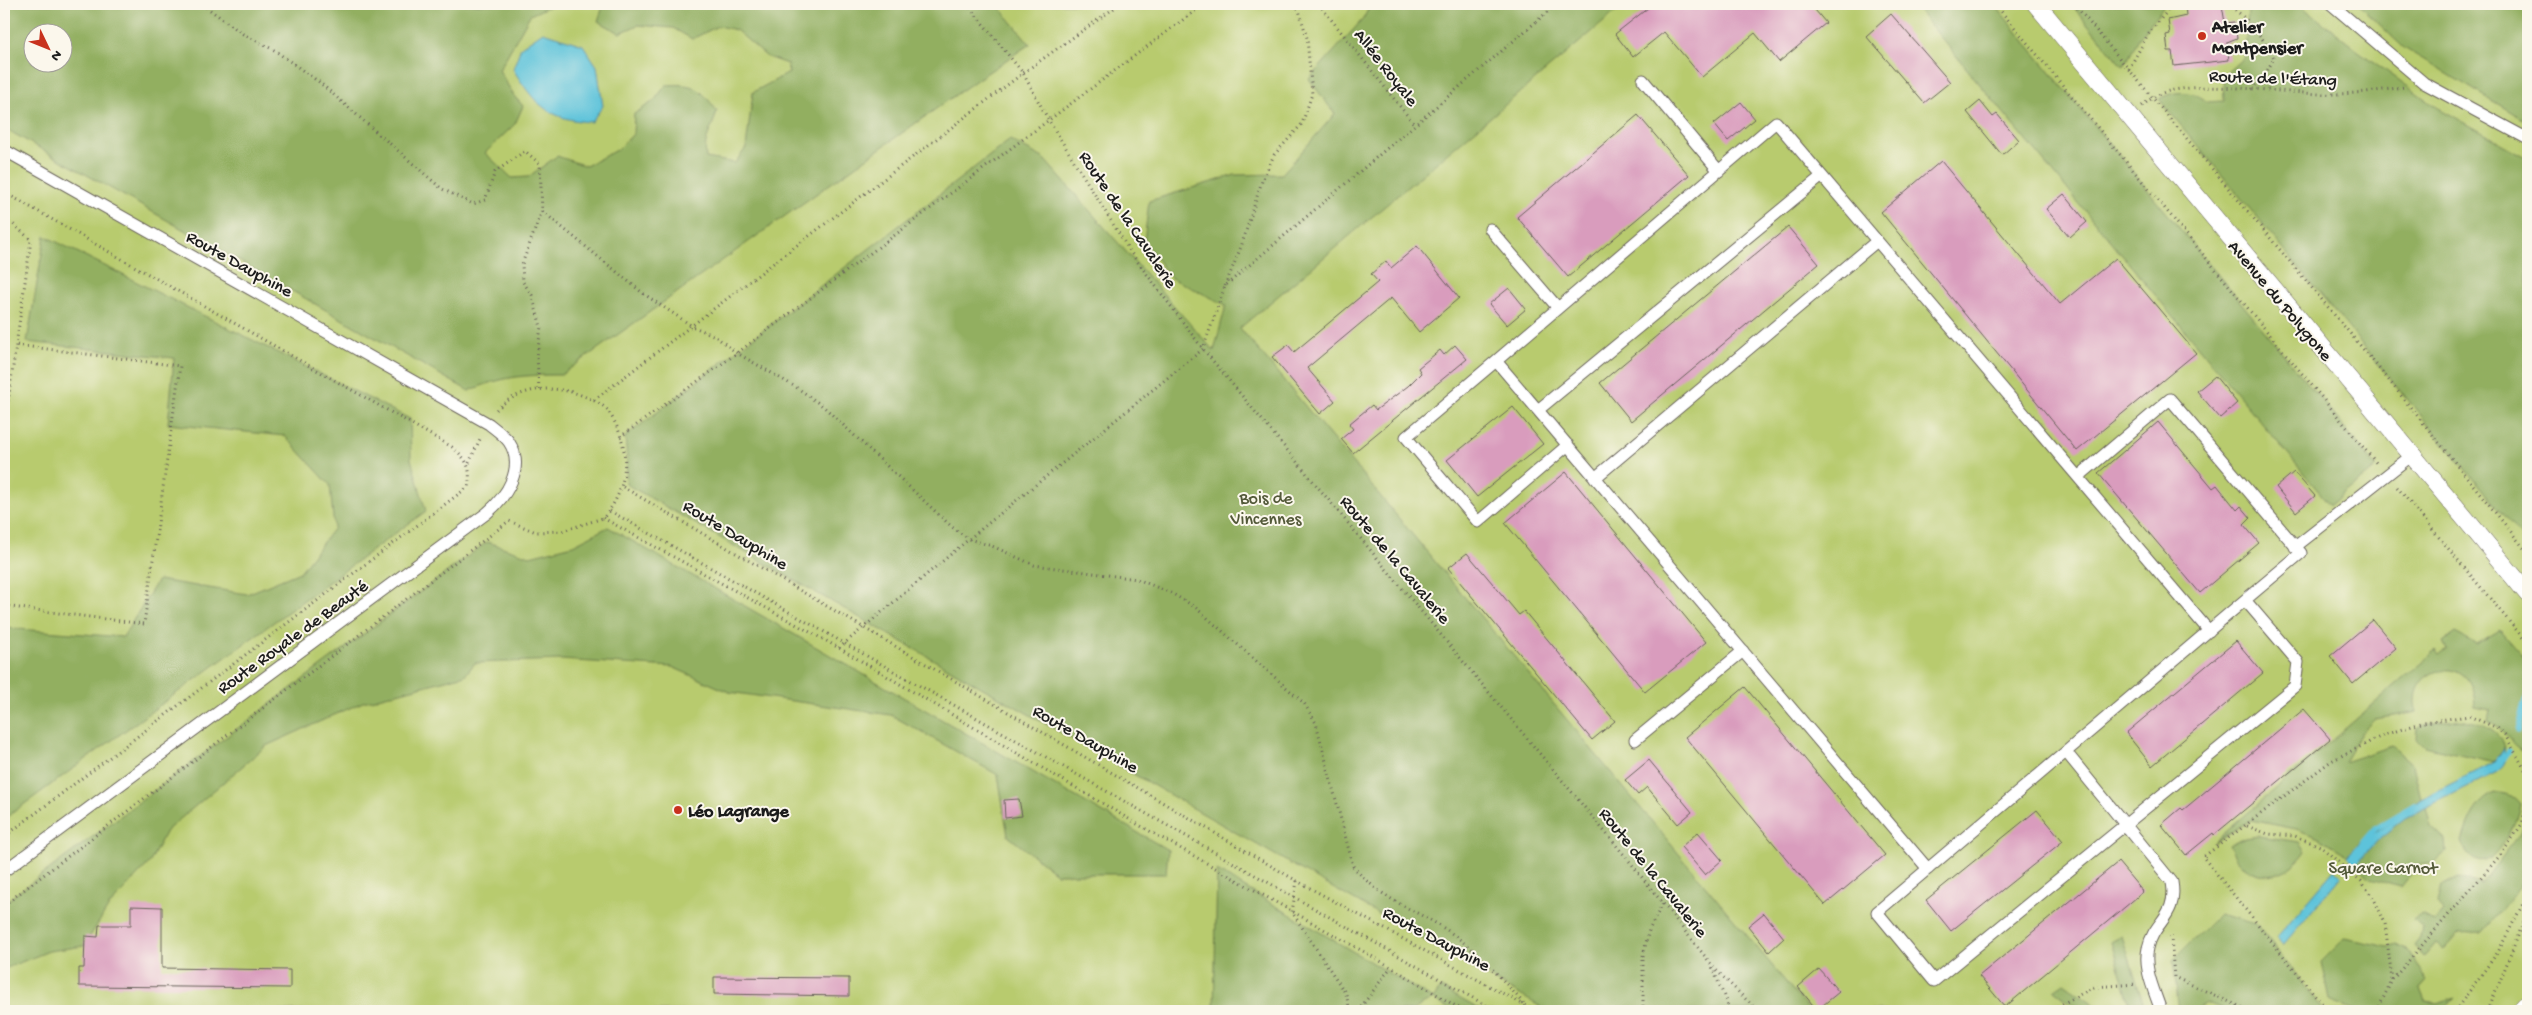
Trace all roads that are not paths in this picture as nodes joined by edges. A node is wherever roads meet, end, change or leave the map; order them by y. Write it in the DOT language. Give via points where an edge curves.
graph roads {
  1 [pos="2036,4"];
  2 [pos="2331,4"];
  3 [pos="1643,80"];
  4 [pos="2528,139"];
  5 [pos="4,150"];
  6 [pos="1719,171"];
  7 [pos="1822,176"];
  8 [pos="1490,229"];
  9 [pos="1877,241"];
  10 [pos="1558,308"];
  11 [pos="1496,361"];
  12 [pos="460,407"];
  13 [pos="1538,410"];
  14 [pos="1568,445"];
  15 [pos="2411,456"];
  16 [pos="2078,477"];
  17 [pos="1595,478"];
  18 [pos="2295,547"];
  19 [pos="2528,594"];
  20 [pos="2246,600"];
  21 [pos="2209,631"];
  22 [pos="1743,651"];
  23 [pos="1635,740"];
  24 [pos="2066,752"];
  25 [pos="2125,825"];
  26 [pos="1928,869"];
  27 [pos="4,871"];
  28 [pos="2161,1011"];
  1 -- 15 [label="street, Avenue du Polygone"];
  2 -- 4 [label="lane" via="2424,84"];
  3 -- 6 [label="lane"];
  5 -- 12 [label="lane, Route Dauphine"];
  6 -- 7 [label="lane" via="1776,122"];
  6 -- 10 [label="lane"];
  7 -- 9 [label="lane"];
  7 -- 13 [label="lane"];
  8 -- 10 [label="lane"];
  9 -- 16 [label="lane"];
  9 -- 17 [label="lane"];
  10 -- 11 [label="lane"];
  11 -- 13 [label="lane"];
  11 -- 14 [label="lane" via="1406,437 1478,522"];
  12 -- 27 [label="lane, Route Royale de Beauté" via="489,424 509,442 514,455 512,481 499,503"];
  13 -- 14 [label="lane"];
  14 -- 17 [label="lane"];
  15 -- 18 [label="lane"];
  15 -- 19 [label="street, Avenue du Polygone"];
  16 -- 18 [label="lane" via="2170,399"];
  16 -- 21 [label="lane"];
  17 -- 22 [label="lane"];
  18 -- 20 [label="lane" via="2301,553"];
  20 -- 21 [label="lane"];
  20 -- 25 [label="lane" via="2298,662 2295,686"];
  21 -- 24 [label="lane"];
  22 -- 23 [label="lane"];
  22 -- 26 [label="lane"];
  24 -- 25 [label="lane"];
  24 -- 26 [label="lane"];
  25 -- 26 [label="lane" via="1934,981 1877,912"];
  25 -- 28 [label="lane" via="2172,882 2174,896 2170,912 2148,946 2146,959"];
}
